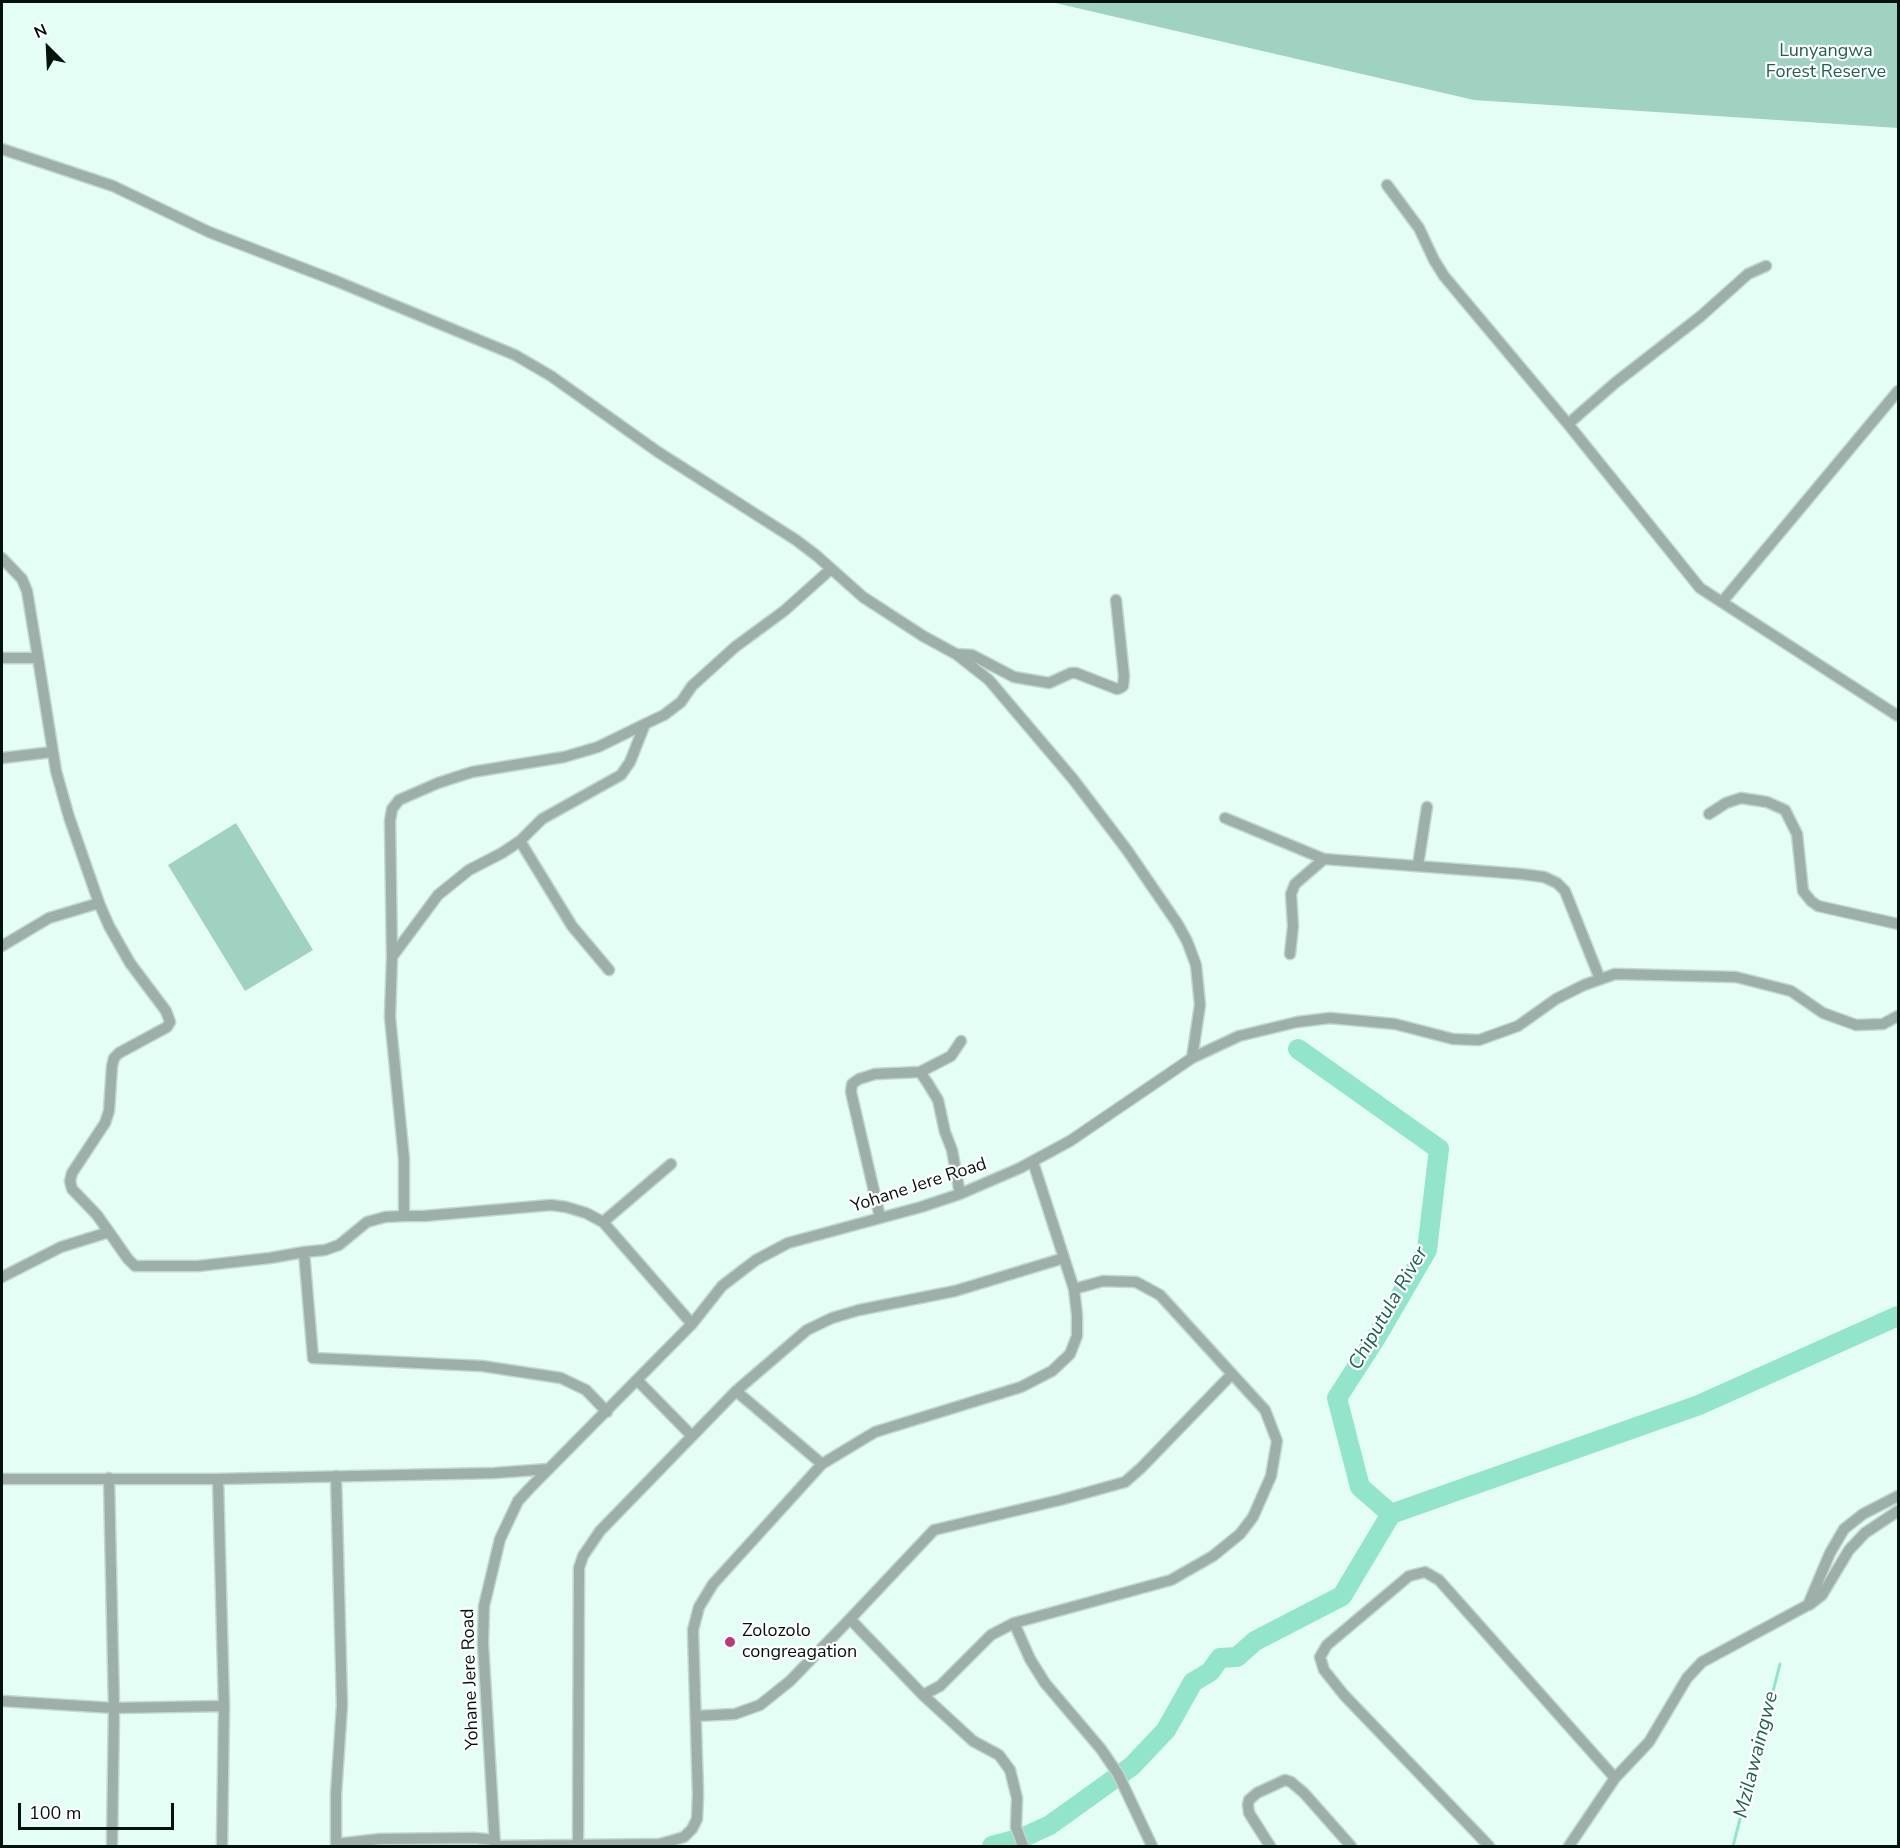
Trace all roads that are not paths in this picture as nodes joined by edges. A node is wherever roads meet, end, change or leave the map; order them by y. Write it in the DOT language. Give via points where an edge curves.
graph roads {
  1 [pos="2,149"];
  2 [pos="1387,185"];
  3 [pos="1766,266"];
  4 [pos="1899,391"];
  5 [pos="1568,424"];
  6 [pos="2,558"];
  7 [pos="831,569"];
  8 [pos="1116,600"];
  9 [pos="1722,602"];
  10 [pos="956,654"];
  11 [pos="2,658"];
  12 [pos="38,658"];
  13 [pos="1899,716"];
  14 [pos="645,724"];
  15 [pos="52,752"];
  16 [pos="2,758"];
  17 [pos="1427,807"];
  18 [pos="1709,814"];
  19 [pos="1226,818"];
  20 [pos="520,841"];
  21 [pos="1324,859"];
  22 [pos="1418,865"];
  23 [pos="99,903"];
  24 [pos="1899,924"];
  25 [pos="2,946"];
  26 [pos="1290,954"];
  27 [pos="392,957"];
  28 [pos="609,970"];
  29 [pos="1600,979"];
  30 [pos="1899,1016"];
  31 [pos="961,1041"];
  32 [pos="1192,1058"];
  33 [pos="920,1072"];
  34 [pos="1033,1162"];
  35 [pos="671,1164"];
  36 [pos="960,1194"];
  37 [pos="404,1216"];
  38 [pos="880,1217"];
  39 [pos="603,1222"];
  40 [pos="109,1232"];
  41 [pos="304,1252"];
  42 [pos="1064,1258"];
  43 [pos="2,1277"];
  44 [pos="1074,1289"];
  45 [pos="692,1324"];
  46 [pos="1231,1375"];
  47 [pos="638,1381"];
  48 [pos="736,1391"];
  49 [pos="607,1412"];
  50 [pos="692,1436"];
  51 [pos="822,1464"];
  52 [pos="549,1469"];
  53 [pos="336,1476"];
  54 [pos="109,1478"];
  55 [pos="2,1479"];
  56 [pos="218,1479"];
  57 [pos="1899,1496"];
  58 [pos="1899,1511"];
  59 [pos="1808,1605"];
  60 [pos="850,1619"];
  61 [pos="1014,1623"];
  62 [pos="923,1695"];
  63 [pos="2,1701"];
  64 [pos="224,1706"];
  65 [pos="114,1708"];
  66 [pos="696,1716"];
  67 [pos="1615,1778"];
  68 [pos="495,1844"];
  69 [pos="336,1845"];
  70 [pos="112,1846"];
  71 [pos="222,1846"];
  72 [pos="578,1846"];
  73 [pos="1023,1846"];
  74 [pos="1152,1846"];
  75 [pos="1270,1846"];
  76 [pos="1351,1846"];
  77 [pos="1489,1846"];
  78 [pos="1569,1846"];
  1 -- 7 [label="street" via="113,186 209,232 515,355 796,540"];
  2 -- 5 [label="street" via="1419,228 1444,276"];
  3 -- 5 [label="street" via="1748,274"];
  4 -- 9 [label="street"];
  5 -- 9 [label="street" via="1700,588"];
  6 -- 12 [label="street" via="27,591"];
  7 -- 10 [label="street" via="863,597"];
  7 -- 14 [label="street" via="735,647 692,686 681,702"];
  8 -- 10 [label="street" via="1124,676 1120,688 1076,673 1049,683 1014,676 972,655"];
  9 -- 13 [label="street"];
  10 -- 32 [label="street" via="988,680 1073,779 1177,923 1196,965 1200,1005"];
  11 -- 12 [label="street"];
  12 -- 15 [label="street"];
  14 -- 20 [label="street" via="621,775 542,819"];
  14 -- 27 [label="street" via="598,747 564,757 472,772 399,800 390,821"];
  15 -- 16 [label="street"];
  15 -- 23 [label="street" via="69,817"];
  17 -- 22 [label="street"];
  18 -- 24 [label="street" via="1741,798 1785,810 1797,834 1803,891 1811,901 1818,906"];
  19 -- 21 [label="street"];
  20 -- 27 [label="street" via="469,870 438,895"];
  20 -- 28 [label="street" via="572,926"];
  21 -- 22 [label="street"];
  21 -- 26 [label="street" via="1295,884 1291,894"];
  22 -- 29 [label="street" via="1521,874 1557,883 1565,891"];
  23 -- 25 [label="street" via="49,918"];
  23 -- 40 [label="street" via="130,963 170,1022 114,1058 111,1101 105,1122 72,1173 72,1189"];
  27 -- 37 [label="street" via="390,1017 404,1159"];
  29 -- 30 [label="street, Yohane Jere Road" via="1615,974 1736,977 1791,991 1823,1013 1856,1025 1883,1024"];
  29 -- 32 [label="street, Yohane Jere Road" via="1556,999 1518,1026 1479,1040 1453,1039 1395,1024 1330,1018 1239,1036"];
  31 -- 33 [label="street" via="951,1056"];
  32 -- 34 [label="street, Yohane Jere Road"];
  33 -- 36 [label="street" via="939,1100"];
  33 -- 38 [label="street" via="874,1074 852,1084"];
  34 -- 36 [label="street, Yohane Jere Road"];
  34 -- 42 [label="street"];
  35 -- 39 [label="street"];
  36 -- 38 [label="street, Yohane Jere Road"];
  37 -- 39 [label="street" via="551,1205 586,1213"];
  37 -- 41 [label="street" via="367,1222 339,1245"];
  38 -- 45 [label="street, Yohane Jere Road" via="788,1243 756,1260 722,1286"];
  39 -- 45 [label="street"];
  40 -- 41 [label="street" via="128,1259 135,1266 144,1267 198,1266"];
  40 -- 43 [label="street" via="61,1247"];
  41 -- 49 [label="street" via="313,1358 482,1366 561,1378 586,1390"];
  42 -- 44 [label="street"];
  42 -- 48 [label="street" via="955,1291 832,1318 807,1330"];
  44 -- 46 [label="street" via="1103,1281 1136,1282 1160,1295"];
  44 -- 51 [label="street" via="1077,1336 1070,1354 1052,1371 1021,1387 875,1432"];
  45 -- 47 [label="street, Yohane Jere Road"];
  46 -- 60 [label="street" via="1125,1482 934,1530"];
  46 -- 61 [label="street" via="1265,1410 1277,1441 1270,1476 1253,1517 1240,1534 1213,1556 1171,1580"];
  47 -- 49 [label="street, Yohane Jere Road"];
  47 -- 50 [label="street"];
  48 -- 50 [label="street"];
  48 -- 51 [label="street"];
  49 -- 52 [label="street, Yohane Jere Road"];
  50 -- 72 [label="street" via="615,1514 583,1556 579,1579"];
  51 -- 66 [label="street" via="704,1596 693,1630"];
  52 -- 53 [label="street"];
  52 -- 68 [label="street, Yohane Jere Road" via="519,1502 500,1539 484,1606"];
  53 -- 56 [label="street"];
  53 -- 69 [label="street" via="342,1705"];
  54 -- 55 [label="street"];
  54 -- 56 [label="street"];
  54 -- 65 [label="street"];
  56 -- 64 [label="street"];
  57 -- 59 [label="street" via="1863,1514 1844,1529"];
  58 -- 59 [label="street" via="1865,1533 1849,1550 1822,1595"];
  59 -- 67 [label="street" via="1702,1662 1687,1678 1649,1742"];
  60 -- 62 [label="street"];
  60 -- 66 [label="street" via="790,1681 760,1705 735,1714"];
  61 -- 62 [label="street" via="991,1635 940,1686"];
  61 -- 74 [label="street" via="1045,1683 1118,1774"];
  62 -- 73 [label="street" via="973,1741 999,1755 1010,1770 1017,1798 1016,1827"];
  63 -- 65 [label="street"];
  64 -- 65 [label="street"];
  64 -- 71 [label="street"];
  65 -- 70 [label="street"];
  66 -- 72 [label="street" via="698,1794 697,1819 692,1829 684,1837 660,1844"];
  67 -- 77 [label="street" via="1439,1580 1425,1572 1409,1576 1327,1645 1320,1658 1324,1670 1344,1695"];
  67 -- 78 [label="street"];
  68 -- 69 [label="street" via="474,1838 381,1839"];
  68 -- 72 [label="street"];
  75 -- 76 [label="street" via="1249,1813 1249,1800 1285,1780 1304,1794"];
}
